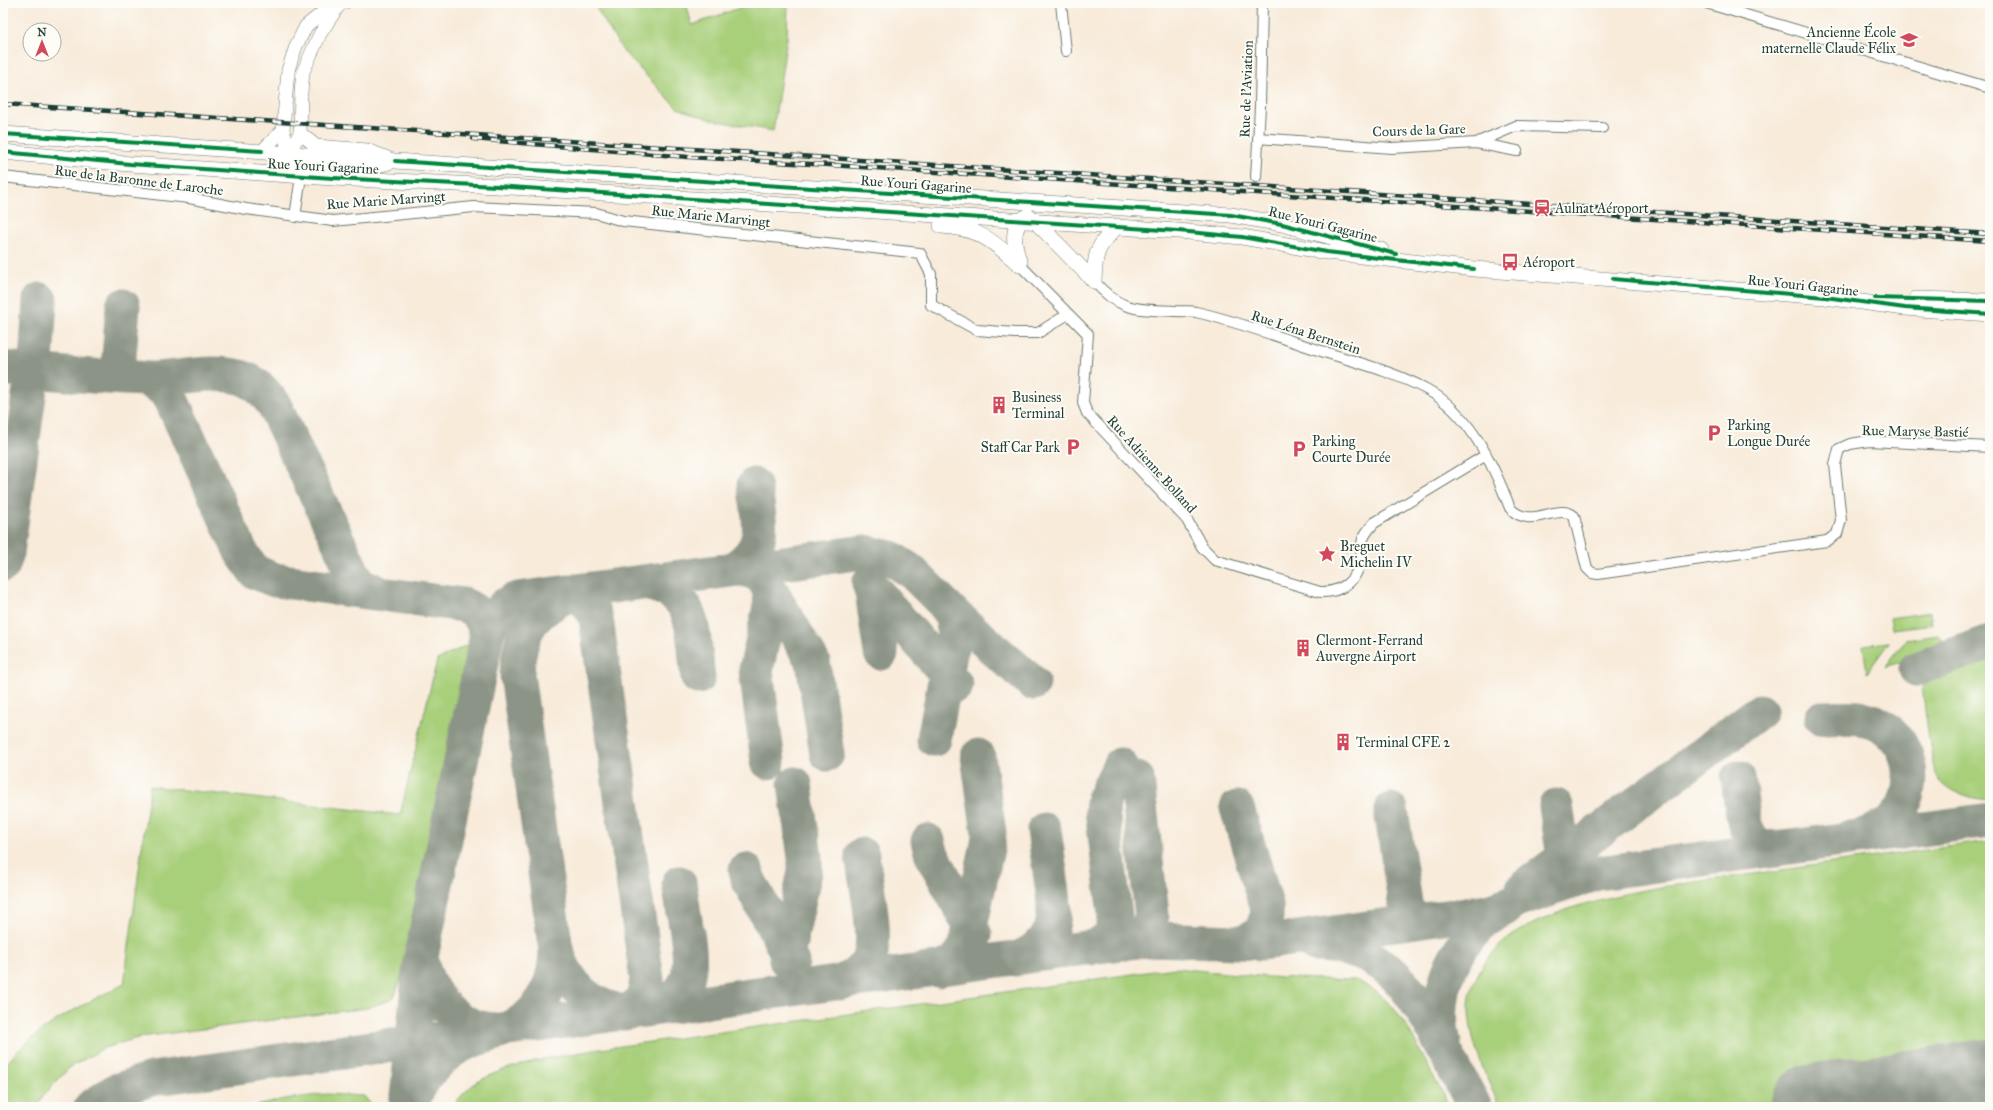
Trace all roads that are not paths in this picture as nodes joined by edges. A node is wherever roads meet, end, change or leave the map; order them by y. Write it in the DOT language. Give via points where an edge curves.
graph roads {
  1 [pos="1061,3"];
  2 [pos="1262,3"];
  3 [pos="1707,3"];
  4 [pos="341,4"];
  5 [pos="1066,51"];
  6 [pos="1990,88"];
  7 [pos="1602,128"];
  8 [pos="283,130"];
  9 [pos="300,133"];
  10 [pos="3,134"];
  11 [pos="1258,138"];
  12 [pos="1476,143"];
  13 [pos="262,151"];
  14 [pos="1516,151"];
  15 [pos="3,152"];
  16 [pos="289,153"];
  17 [pos="395,161"];
  18 [pos="266,174"];
  19 [pos="301,176"];
  20 [pos="3,177"];
  21 [pos="1256,177"];
  22 [pos="691,200"];
  23 [pos="1004,200"];
  24 [pos="1192,213"];
  25 [pos="295,217"];
  26 [pos="1029,219"];
  27 [pos="1117,226"];
  28 [pos="1431,263"];
  29 [pos="1020,265"];
  30 [pos="1094,281"];
  31 [pos="1824,297"];
  32 [pos="1990,300"];
  33 [pos="1068,314"];
  34 [pos="1990,314"];
  35 [pos="1990,447"];
  36 [pos="1486,455"];
  1 -- 5 [label="street"];
  2 -- 11 [label="street, Rue de l'Aviation"];
  3 -- 6 [label="street"];
  4 -- 8 [label="street" via="322,13 306,26 296,46 288,70"];
  4 -- 9 [label="street" via="320,34 303,72 300,92"];
  7 -- 12 [label="street, Cours de la Gare" via="1516,126"];
  8 -- 13 [label="street"];
  8 -- 16 [label="street"];
  9 -- 16 [label="street"];
  9 -- 17 [label="street" via="316,146 367,150"];
  10 -- 13 [label="main road, Rue Youri Gagarine"];
  11 -- 12 [label="street, Cours de la Gare" via="1392,148"];
  11 -- 21 [label="street, Rue de l'Aviation"];
  12 -- 14 [label="street"];
  13 -- 16 [label="main road, Rue Youri Gagarine"];
  15 -- 18 [label="main road, Rue Youri Gagarine"];
  16 -- 17 [label="main road, Rue Youri Gagarine"];
  16 -- 18 [label="street"];
  16 -- 19 [label="street"];
  17 -- 19 [label="street" via="366,169 315,165"];
  17 -- 23 [label="main road, Rue Youri Gagarine"];
  18 -- 19 [label="main road, Rue Youri Gagarine"];
  19 -- 22 [label="main road, Rue Youri Gagarine" via="497,186"];
  19 -- 25 [label="street"];
  20 -- 25 [label="street, Rue de la Baronne de Laroche" via="189,198"];
  22 -- 26 [label="main road, Rue Youri Gagarine"];
  22 -- 29 [label="main road" via="747,211 961,227 991,239"];
  23 -- 24 [label="main road, Rue Youri Gagarine"];
  23 -- 26 [label="main road" via="1013,204"];
  24 -- 26 [label="main road" via="1177,215 1085,209 1036,212"];
  24 -- 28 [label="main road, Rue Youri Gagarine" via="1253,218"];
  25 -- 33 [label="street, Rue Marie Marvingt" via="333,221 474,207 596,213 623,221 920,253 932,274 930,304 977,330 1032,334 1043,331"];
  26 -- 27 [label="main road, Rue Youri Gagarine"];
  26 -- 29 [label="main road" via="1014,233 1014,246"];
  26 -- 30 [label="main road"];
  27 -- 28 [label="main road, Rue Youri Gagarine" via="1242,237 1327,252"];
  27 -- 30 [label="main road" via="1099,246 1095,258"];
  28 -- 31 [label="main road, Rue Youri Gagarine" via="1474,269"];
  29 -- 33 [label="street, Rue Adrienne Bolland"];
  30 -- 36 [label="street, Rue Léna Bernstein" via="1109,297 1129,308 1194,312 1226,320 1396,376 1427,390 1446,405 1476,435"];
  31 -- 32 [label="main road"];
  31 -- 34 [label="main road, Rue Youri Gagarine" via="1905,308"];
  33 -- 36 [label="street, Rue Adrienne Bolland" via="1088,334 1083,403 1087,413 1186,520 1202,547 1216,561 1331,593 1343,588 1358,570 1363,540 1374,523"];
  35 -- 36 [label="street, Rue Maryse Bastié" via="1869,441 1850,444 1840,449 1835,464 1841,520 1840,527 1832,538 1816,543 1605,574 1592,573 1587,568 1574,516 1570,513 1530,518 1515,513 1510,508"];
}
